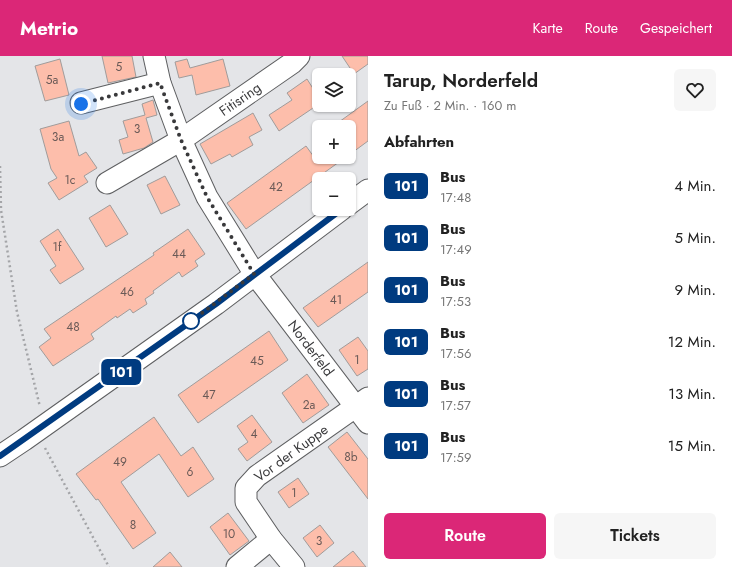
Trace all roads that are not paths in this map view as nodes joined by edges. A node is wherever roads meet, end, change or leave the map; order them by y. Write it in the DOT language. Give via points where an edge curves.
graph roads {
  1 [pos="154,56"];
  2 [pos="298,56"];
  3 [pos="160,83"];
  4 [pos="81,104"];
  5 [pos="181,140"];
  6 [pos="108,183"];
  7 [pos="368,190"];
  8 [pos="356,199"];
  9 [pos="333,216"];
  10 [pos="254,274"];
  11 [pos="364,409"];
  12 [pos="0,456"];
  13 [pos="272,539"];
  14 [pos="237,567"];
  15 [pos="294,567"];
  1 -- 3 [label="street"];
  2 -- 5 [label="street, Fitisring" via="292,63"];
  3 -- 4 [label="street"];
  3 -- 5 [label="street"];
  5 -- 6 [label="street, Fitisring"];
  5 -- 10 [label="street" via="207,197"];
  7 -- 8 [label="street"];
  9 -- 10 [label="street"];
  10 -- 11 [label="street, Norderfeld"];
  10 -- 12 [label="street" via="216,304"];
  11 -- 13 [label="street, Vor der Kuppe" via="257,476 246,488 246,502"];
  13 -- 14 [label="street"];
  13 -- 15 [label="street, Vor der Kuppe"];
}
